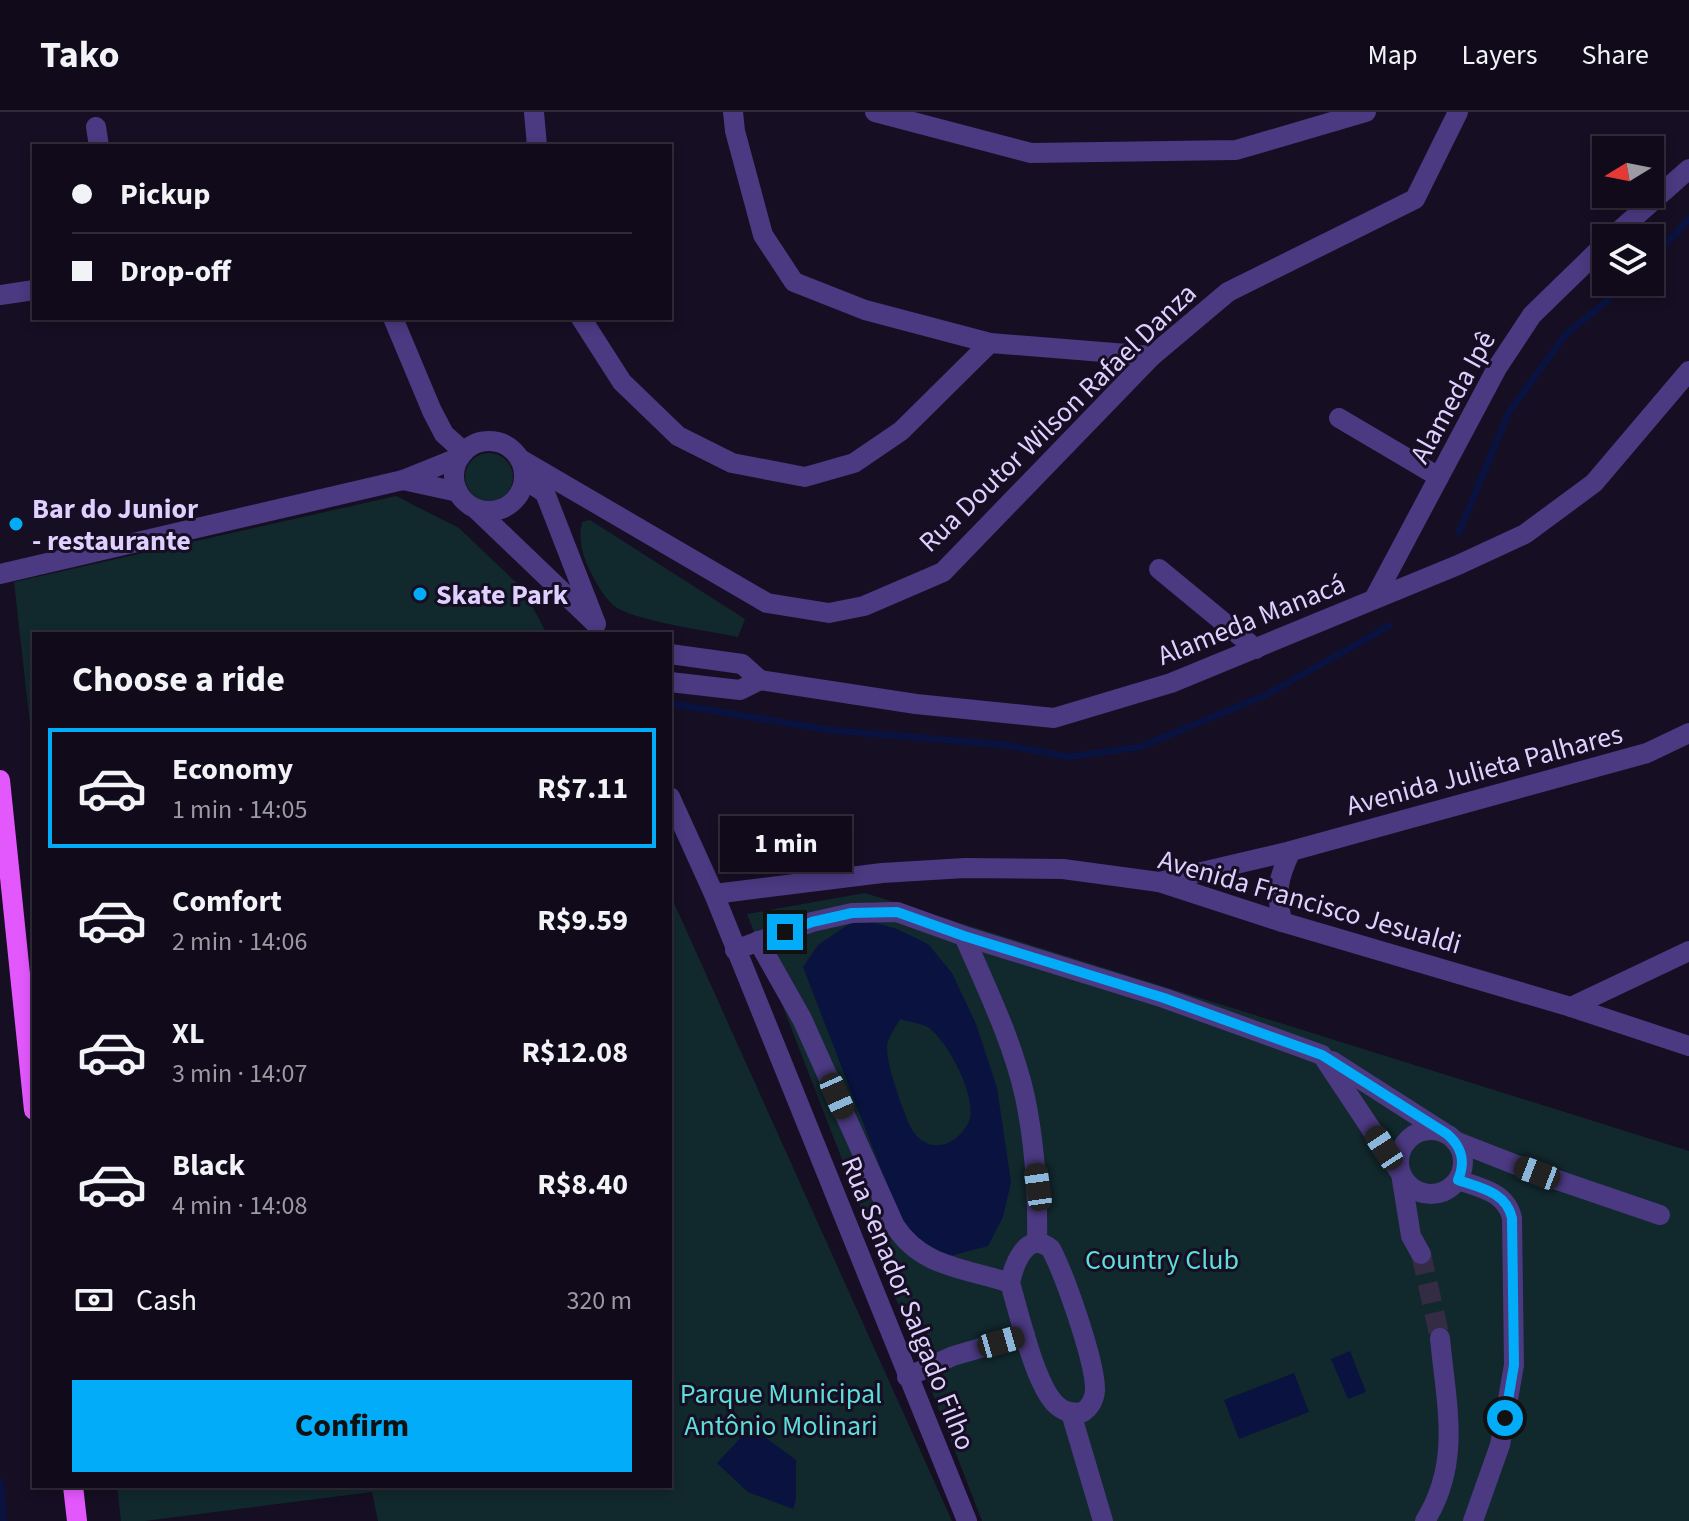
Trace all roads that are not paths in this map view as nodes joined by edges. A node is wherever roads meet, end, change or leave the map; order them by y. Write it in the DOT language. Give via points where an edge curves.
graph roads {
  1 [pos="534,112"];
  2 [pos="733,112"];
  3 [pos="875,112"];
  4 [pos="1366,112"];
  5 [pos="1458,112"];
  6 [pos="537,144"];
  7 [pos="1689,169"];
  8 [pos="1627,224"];
  9 [pos="1592,257"];
  10 [pos="32,290"];
  11 [pos="0,295"];
  12 [pos="394,320"];
  13 [pos="582,320"];
  14 [pos="990,343"];
  15 [pos="1152,356"];
  16 [pos="1689,371"];
  17 [pos="1339,418"];
  18 [pos="462,454"];
  19 [pos="522,469"];
  20 [pos="1439,477"];
  21 [pos="403,480"];
  22 [pos="458,492"];
  23 [pos="476,509"];
  24 [pos="1159,569"];
  25 [pos="0,574"];
  26 [pos="1374,599"];
  27 [pos="599,629"];
  28 [pos="1256,649"];
  29 [pos="672,654"];
  30 [pos="760,680"];
  31 [pos="672,682"];
  32 [pos="1689,733"];
  33 [pos="0,780"];
  34 [pos="672,801"];
  35 [pos="1291,851"];
  36 [pos="1159,882"];
  37 [pos="714,894"];
  38 [pos="1282,922"];
  39 [pos="964,936"];
  40 [pos="758,941"];
  41 [pos="735,950"];
  42 [pos="1689,951"];
  43 [pos="1571,1007"];
  44 [pos="1688,1047"];
  45 [pos="1322,1055"];
  46 [pos="32,1091"];
  47 [pos="1451,1138"];
  48 [pos="1401,1174"];
  49 [pos="1458,1180"];
  50 [pos="1660,1215"];
  51 [pos="1037,1243"];
  52 [pos="1421,1254"];
  53 [pos="1010,1283"];
  54 [pos="1025,1335"];
  55 [pos="1440,1338"];
  56 [pos="907,1377"];
  57 [pos="1071,1413"];
  58 [pos="73,1488"];
  59 [pos="77,1521"];
  60 [pos="967,1521"];
  61 [pos="1103,1521"];
  62 [pos="1425,1521"];
  63 [pos="1473,1521"];
  1 -- 6 [label="street"];
  2 -- 14 [label="street" via="763,235 794,282 865,310"];
  3 -- 4 [label="street" via="1031,153 1236,150"];
  5 -- 15 [label="street, Rua Doutor Wilson Rafael Danza" via="1415,199 1228,292"];
  7 -- 8 [label="street"];
  9 -- 20 [label="street, Alameda Ipê" via="1532,315"];
  10 -- 11 [label="street"];
  12 -- 18 [label="street" via="432,411"];
  13 -- 14 [label="street" via="622,382 678,436 732,463 805,477 854,463 901,431"];
  14 -- 15 [label="street"];
  15 -- 19 [label="street, Rua Doutor Wilson Rafael Danza" via="943,572 864,606 829,613 767,603"];
  16 -- 26 [label="street, Alameda Manacá" via="1594,483 1525,534"];
  17 -- 20 [label="street"];
  18 -- 19 [label="street" via="472,445 493,441 504,444"];
  18 -- 21 [label="street"];
  18 -- 22 [label="street" via="454,480"];
  19 -- 23 [label="street" via="516,499 508,506"];
  19 -- 27 [label="street" via="545,493"];
  20 -- 26 [label="street, Alameda Ipê"];
  21 -- 22 [label="street"];
  21 -- 25 [label="street"];
  22 -- 23 [label="street"];
  23 -- 27 [label="street"];
  24 -- 28 [label="street"];
  26 -- 28 [label="street, Alameda Manacá"];
  28 -- 30 [label="street, Alameda Manacá" via="1171,683 1054,718"];
  29 -- 30 [label="street, Alameda Manacá" via="742,664"];
  30 -- 31 [label="street, Alameda Manacá" via="740,690"];
  32 -- 35 [label="street, Avenida Julieta Palhares" via="1647,753"];
  33 -- 46 [label="main road"];
  34 -- 37 [label="street, Rua Senador Salgado Filho"];
  35 -- 36 [label="street, Avenida Julieta Palhares"];
  35 -- 38 [label="street" via="1276,894"];
  36 -- 37 [label="street, Avenida Francisco Jesualdi" via="1063,869 965,868"];
  36 -- 38 [label="street, Avenida Francisco Jesualdi"];
  37 -- 41 [label="street, Rua Senador Salgado Filho"];
  38 -- 43 [label="street, Avenida Francisco Jesualdi"];
  39 -- 40 [label="street" via="897,912 852,913"];
  39 -- 45 [label="street" via="1164,998"];
  39 -- 51 [label="street" via="1025,1095 1038,1187"];
  40 -- 41 [label="street"];
  40 -- 53 [label="street" via="802,1019 906,1243 936,1262"];
  41 -- 56 [label="street, Rua Senador Salgado Filho"];
  42 -- 43 [label="street"];
  43 -- 44 [label="street, Avenida Francisco Jesualdi"];
  45 -- 47 [label="street"];
  45 -- 48 [label="street"];
  47 -- 48 [label="street" via="1427,1130 1409,1138 1399,1155"];
  47 -- 49 [label="street" via="1463,1160"];
  47 -- 50 [label="street"];
  48 -- 49 [label="street" via="1413,1189 1433,1195"];
  48 -- 52 [label="street" via="1411,1236"];
  49 -- 63 [label="street" via="1502,1199 1512,1218 1514,1365 1500,1445"];
  51 -- 53 [label="street" via="1016,1260"];
  51 -- 57 [label="street" via="1054,1255 1092,1367 1093,1400 1083,1412"];
  53 -- 54 [label="street"];
  54 -- 56 [label="street" via="953,1356"];
  54 -- 57 [label="street" via="1048,1395"];
  55 -- 62 [label="street" via="1450,1441 1446,1476"];
  56 -- 60 [label="street, Rua Senador Salgado Filho"];
  57 -- 61 [label="street"];
  58 -- 59 [label="main road"];
}
